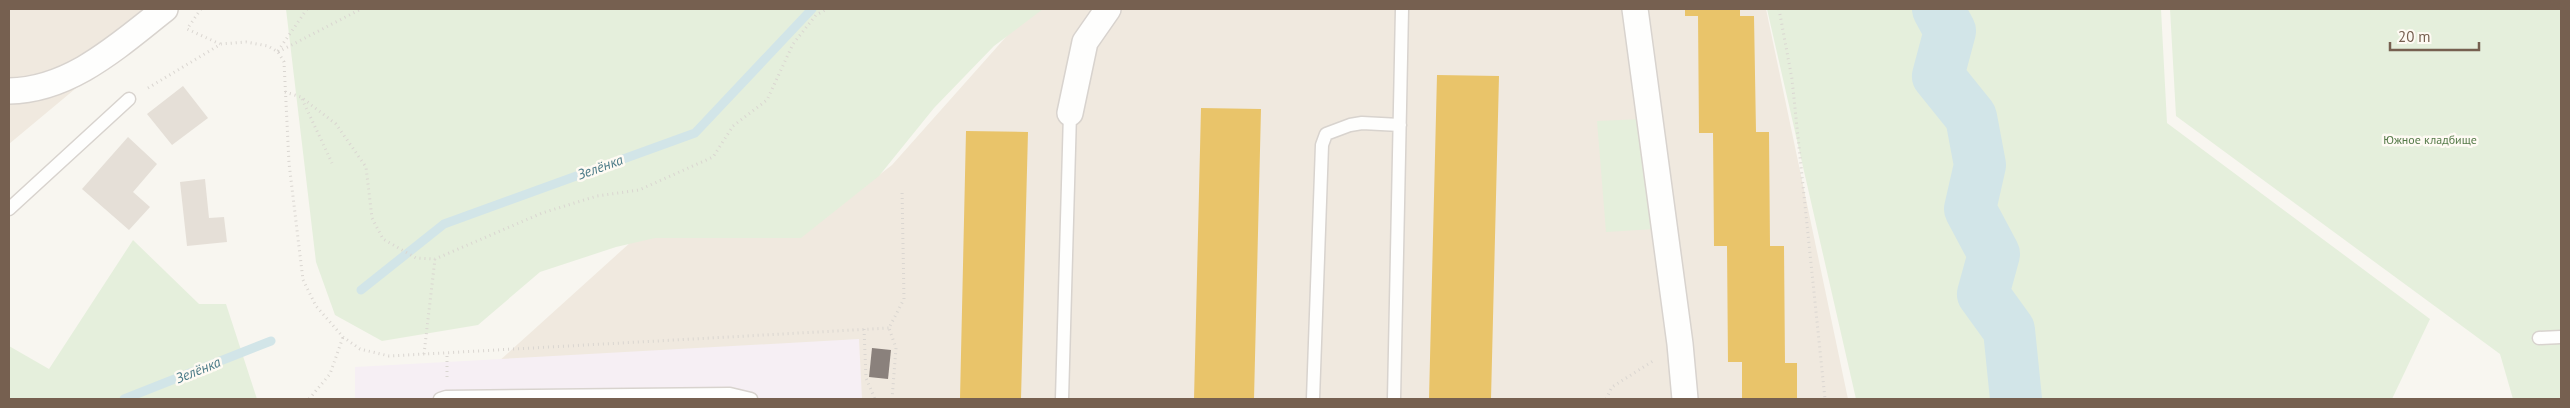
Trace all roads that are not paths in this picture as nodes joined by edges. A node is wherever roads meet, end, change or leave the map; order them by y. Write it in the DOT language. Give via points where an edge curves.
graph roads {
  1 [pos="165,9"];
  2 [pos="1108,9"];
  3 [pos="1402,9"];
  4 [pos="1635,9"];
  5 [pos="9,91"];
  6 [pos="129,98"];
  7 [pos="1070,113"];
  8 [pos="1400,125"];
  9 [pos="9,209"];
  10 [pos="2561,337"];
  11 [pos="2539,338"];
  12 [pos="440,399"];
  13 [pos="751,399"];
  14 [pos="1062,399"];
  15 [pos="1313,399"];
  16 [pos="1394,399"];
  17 [pos="1685,399"];
  1 -- 5 [label="street" via="107,54 72,76 28,91"];
  2 -- 7 [label="street" via="1085,42"];
  3 -- 8 [label="lane"];
  4 -- 17 [label="street"];
  6 -- 9 [label="lane"];
  7 -- 14 [label="lane"];
  8 -- 15 [label="lane" via="1350,125 1326,134 1322,145"];
  8 -- 16 [label="lane"];
  10 -- 11 [label="lane"];
  12 -- 13 [label="lane" via="730,394"];
}
